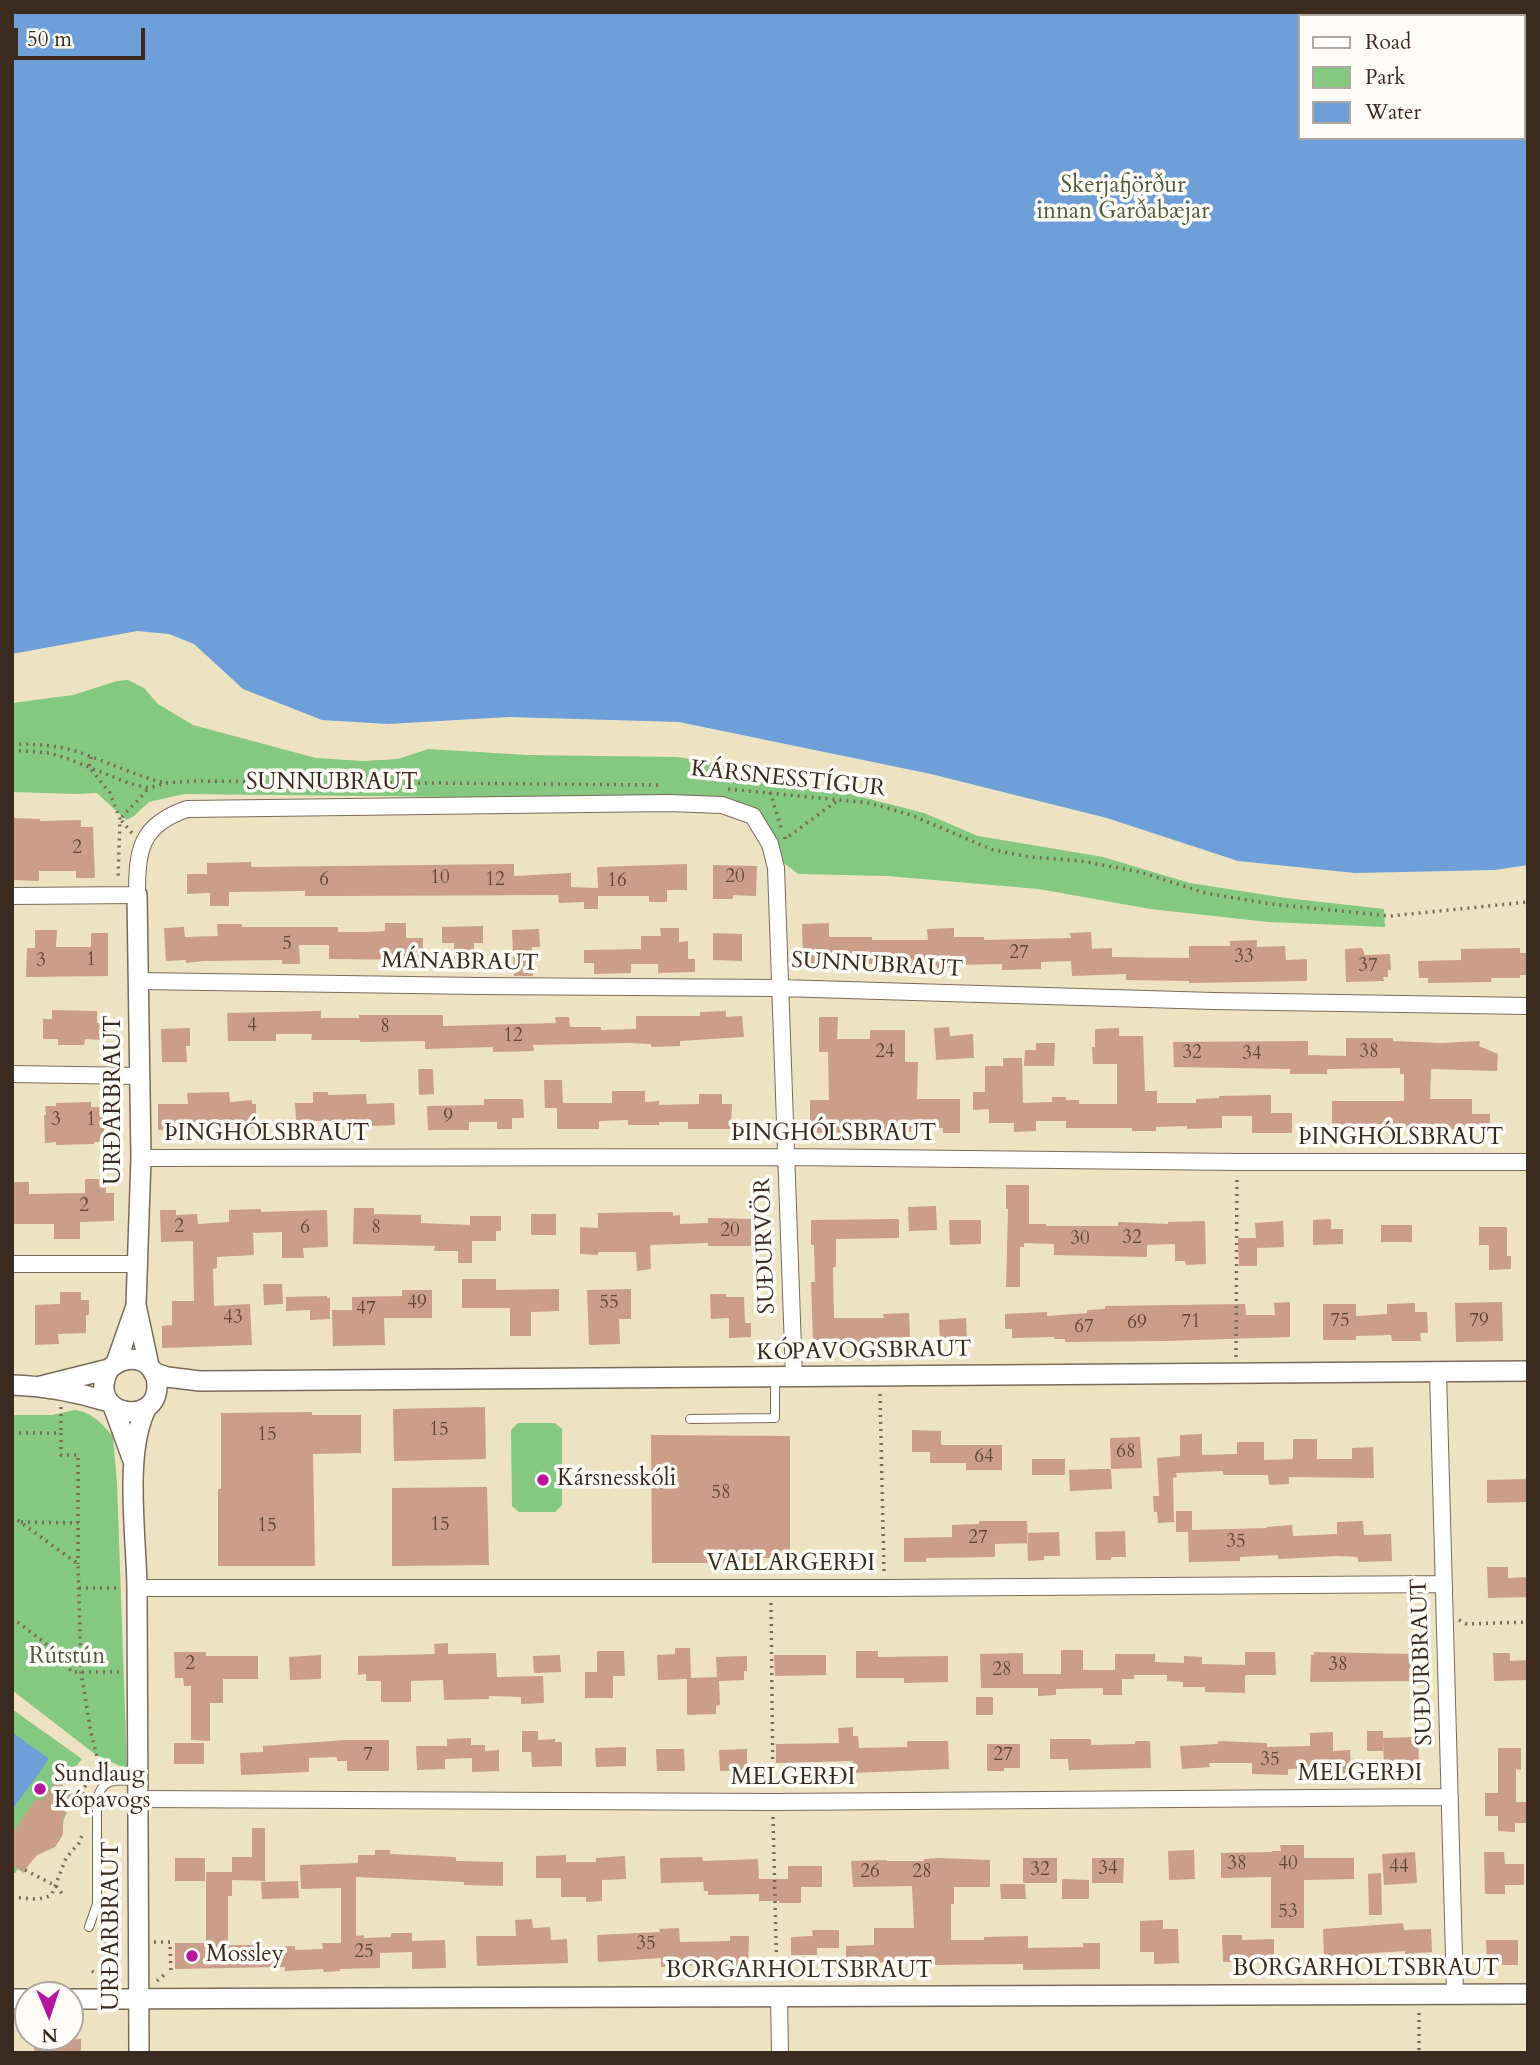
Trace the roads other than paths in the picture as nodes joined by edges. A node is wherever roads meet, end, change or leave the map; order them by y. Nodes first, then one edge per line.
1 (137, 895) junction
2 (12, 896) edge
3 (138, 981) junction
4 (780, 988) junction
5 (1528, 1006) edge
6 (12, 1074) edge
7 (140, 1076) junction
8 (786, 1157) junction
9 (141, 1158) junction
10 (1528, 1162) edge
11 (12, 1264) edge
12 (138, 1264) junction
13 (136, 1305) junction
14 (113, 1366) junction
15 (151, 1369) junction
16 (1528, 1371) edge
17 (1438, 1372) junction
18 (784, 1377) junction
19 (200, 1381) junction
20 (12, 1385) edge
21 (41, 1386) junction
22 (151, 1402) junction
23 (111, 1404) junction
24 (690, 1419) dead end
25 (133, 1462) junction
26 (1444, 1584) junction
27 (137, 1588) junction
28 (137, 1790) junction
29 (1450, 1797) junction
30 (89, 1927) dead end
31 (778, 1992) junction
32 (1455, 1993) junction
33 (1528, 1994) edge
34 (84, 1999) edge
35 (138, 1999) junction
36 (139, 2053) edge
37 (780, 2053) edge

1 - 2 street
1 - 3 street, URÐARBRAUT
1 - 4 street, SUNNUBRAUT
3 - 4 street, MÁNABRAUT
3 - 7 street, URÐARBRAUT
4 - 5 street, SUNNUBRAUT
4 - 8 street, SUÐURVÖR
6 - 7 street
7 - 9 street, URÐARBRAUT
8 - 9 street, ÞINGHÓLSBRAUT
8 - 10 street, ÞINGHÓLSBRAUT
8 - 18 street, SUÐURVÖR
9 - 12 street, URÐARBRAUT
11 - 12 street
12 - 13 street, URÐARBRAUT
13 - 14 street, URÐARBRAUT
13 - 15 street, URÐARBRAUT
14 - 15 street
14 - 21 street
14 - 23 street
15 - 19 street, KÓPAVOGSBRAUT
15 - 22 street
16 - 17 street, KÓPAVOGSBRAUT
17 - 18 street, KÓPAVOGSBRAUT
17 - 26 street, SUÐURBRAUT
18 - 19 street, KÓPAVOGSBRAUT
18 - 24 lane
19 - 22 street, KÓPAVOGSBRAUT
20 - 21 street
21 - 23 street
22 - 23 street
22 - 25 street, URÐARBRAUT
23 - 25 street, URÐARBRAUT
25 - 27 street, URÐARBRAUT
26 - 27 street, VALLARGERÐI
26 - 29 street, SUÐURBRAUT
27 - 28 street, URÐARBRAUT
28 - 29 street, MELGERÐI
28 - 30 lane
28 - 35 street, URÐARBRAUT
29 - 32 street, SUÐURBRAUT
31 - 32 street, BORGARHOLTSBRAUT
31 - 35 street, BORGARHOLTSBRAUT
31 - 37 street
32 - 33 street, BORGARHOLTSBRAUT
34 - 35 street, BORGARHOLTSBRAUT
35 - 36 street, URÐARBRAUT

